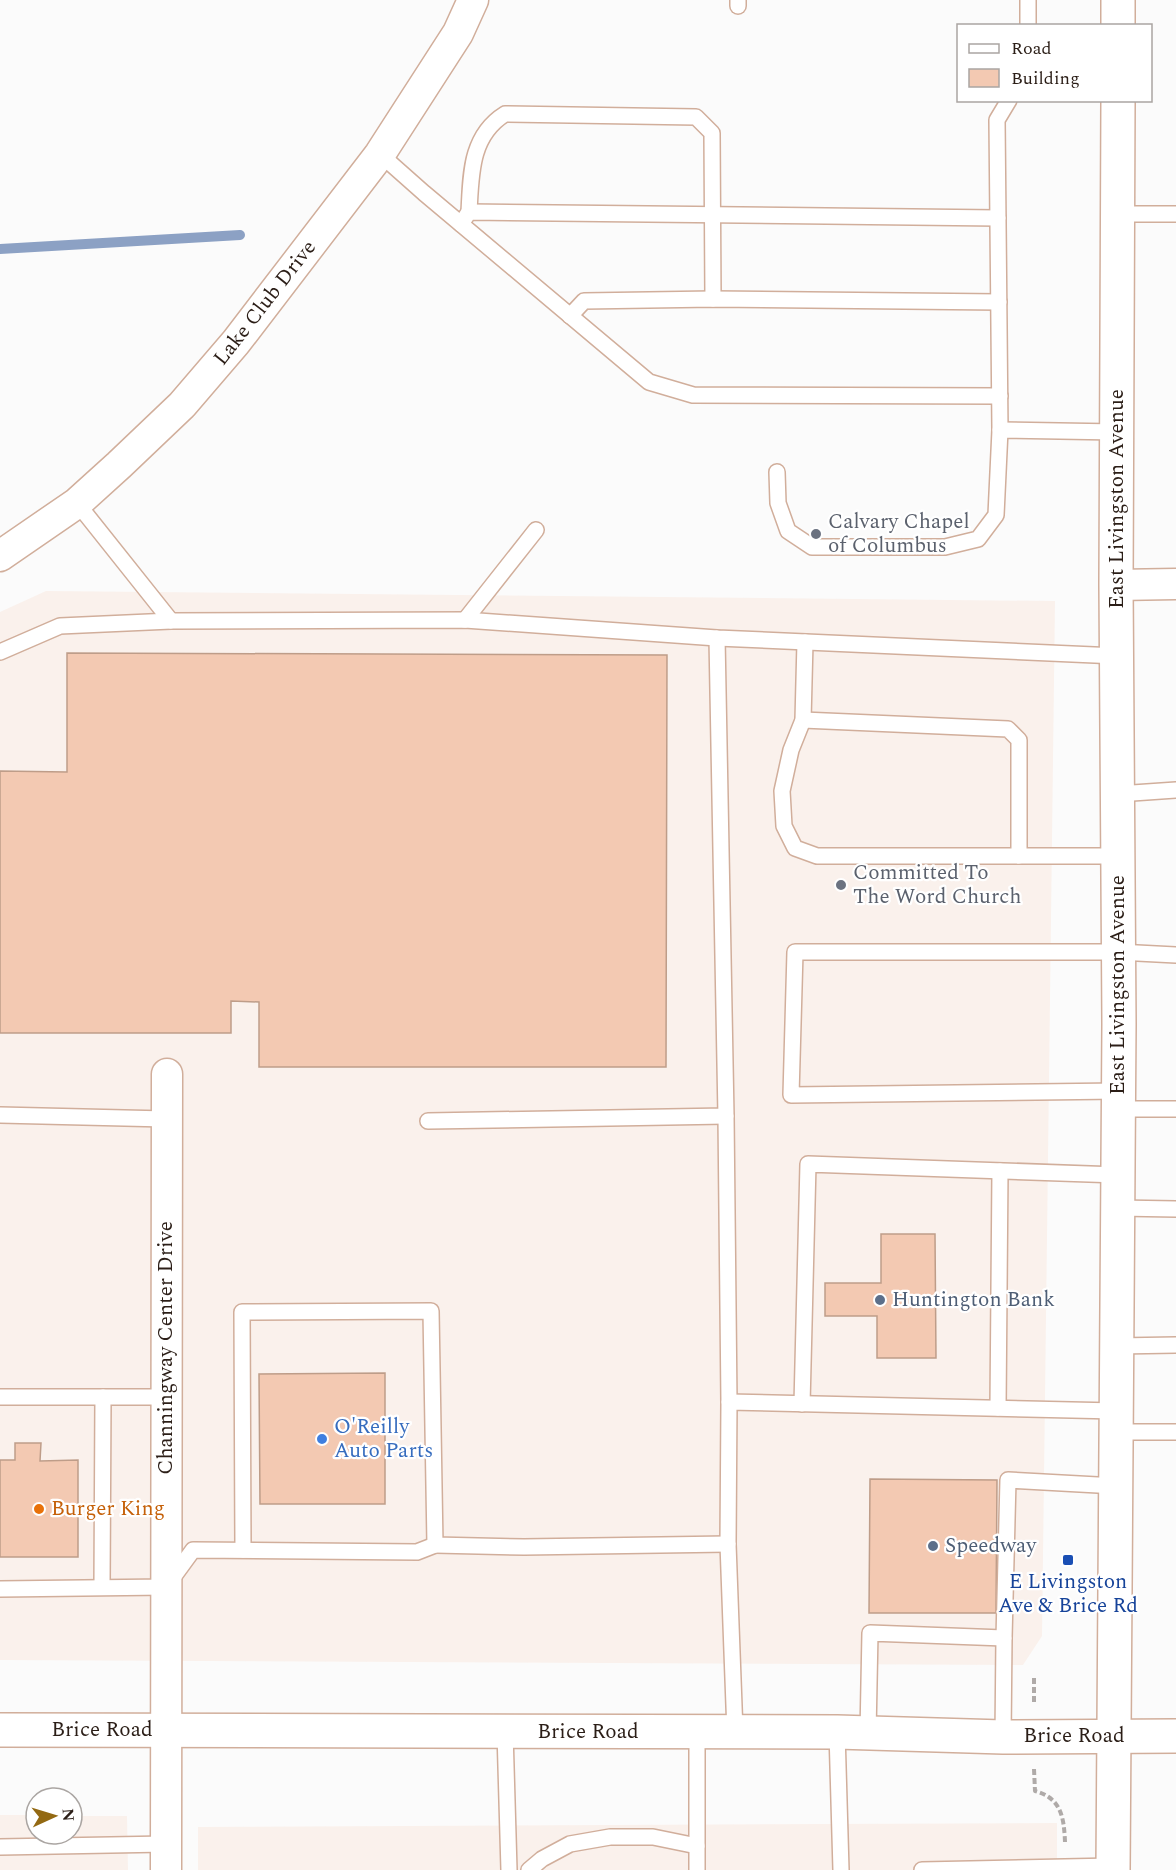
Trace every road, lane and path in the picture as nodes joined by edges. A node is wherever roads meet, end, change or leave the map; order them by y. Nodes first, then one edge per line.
1 (473, 0) edge
2 (1028, 0) edge
3 (1118, 0) edge
4 (1028, 24) edge
5 (1118, 24) edge
6 (1009, 102) edge
7 (1118, 102) edge
8 (380, 154) junction
9 (1118, 214) junction
10 (1176, 214) edge
11 (713, 215) junction
12 (465, 218) junction
13 (998, 218) junction
14 (713, 299) junction
15 (999, 302) junction
16 (570, 316) junction
17 (1000, 396) junction
18 (1000, 430) junction
19 (1117, 432) junction
20 (777, 472) dead end
21 (76, 503) junction
22 (536, 530) dead end
23 (0, 556) edge
24 (1176, 584) edge
25 (1116, 585) junction
26 (465, 620) junction
27 (171, 621) junction
28 (717, 638) junction
29 (805, 642) junction
30 (0, 652) edge
31 (1117, 656) junction
32 (803, 720) junction
33 (1176, 790) edge
34 (1118, 794) junction
35 (1019, 856) junction
36 (1118, 856) junction
37 (1118, 952) junction
38 (1176, 955) edge
39 (166, 1074) dead end
40 (1118, 1100) junction
41 (1176, 1109) edge
42 (0, 1115) edge
43 (726, 1116) junction
44 (166, 1119) junction
45 (428, 1121) dead end
46 (1000, 1171) junction
47 (1118, 1175) junction
48 (1118, 1208) junction
49 (1176, 1209) edge
50 (1176, 1345) edge
51 (1117, 1346) junction
52 (0, 1397) edge
53 (103, 1397) junction
54 (166, 1397) junction
55 (729, 1402) junction
56 (802, 1404) junction
57 (998, 1408) junction
58 (1116, 1421) junction
59 (1176, 1432) edge
60 (1116, 1486) junction
61 (729, 1544) junction
62 (435, 1545) junction
63 (243, 1551) junction
64 (102, 1587) junction
65 (166, 1587) junction
66 (0, 1589) edge
67 (1004, 1638) junction
68 (1034, 1678) dead end
69 (0, 1730) edge
70 (167, 1731) junction
71 (505, 1732) junction
72 (697, 1733) junction
73 (735, 1733) junction
74 (853, 1733) junction
75 (1115, 1736) junction
76 (1176, 1736) edge
77 (1019, 1737) junction
78 (697, 1846) junction
79 (0, 1847) edge
80 (166, 1857) edge
81 (1067, 1867) junction
82 (1113, 1868) edge
83 (1017, 1869) edge
84 (509, 1870) edge
85 (529, 1870) edge
86 (697, 1870) edge
87 (841, 1870) edge
88 (922, 1870) edge
89 (959, 1870) edge

1 - 8 street, Lake Club Drive
2 - 4 lane
3 - 5 main road
6 - 13 lane
7 - 9 main road, East Livingston Avenue
8 - 12 lane
8 - 21 street, Lake Club Drive
9 - 10 lane
9 - 19 main road, East Livingston Avenue
11 - 12 lane
11 - 12 lane
11 - 13 lane
11 - 14 lane
12 - 16 lane
13 - 15 lane
14 - 15 lane
14 - 16 lane
15 - 17 lane
16 - 17 lane
17 - 18 lane
18 - 19 lane
18 - 20 lane
19 - 25 main road, East Livingston Avenue
21 - 23 street, Lake Club Drive
21 - 27 lane
22 - 26 lane
24 - 25 street
25 - 31 main road, East Livingston Avenue
26 - 27 lane
26 - 28 lane
27 - 30 lane
28 - 29 lane
28 - 43 lane
29 - 31 lane
29 - 32 lane
31 - 34 main road, East Livingston Avenue
32 - 35 lane
32 - 35 lane
33 - 34 lane
34 - 36 main road, East Livingston Avenue
35 - 36 lane
36 - 37 main road, East Livingston Avenue
37 - 38 lane
37 - 40 main road, East Livingston Avenue
37 - 40 lane
39 - 44 street, Channingway Center Drive
40 - 41 lane
40 - 47 main road, East Livingston Avenue
42 - 44 lane
43 - 45 lane
43 - 55 lane
44 - 54 street, Channingway Center Drive
46 - 47 lane
46 - 56 lane
46 - 57 lane
47 - 48 main road, East Livingston Avenue
48 - 49 lane
48 - 51 main road, East Livingston Avenue
50 - 51 lane
51 - 58 main road, East Livingston Avenue
52 - 53 lane
53 - 54 lane
53 - 64 lane
54 - 65 street, Channingway Center Drive
55 - 56 lane
55 - 61 lane
56 - 57 lane
57 - 58 lane
58 - 59 lane
58 - 60 main road, East Livingston Avenue
60 - 67 lane
60 - 75 main road, East Livingston Avenue
61 - 62 lane
61 - 73 lane
62 - 63 lane
62 - 63 lane
63 - 65 lane
64 - 65 lane
64 - 66 lane
65 - 70 street, Channingway Center Drive
67 - 74 lane
67 - 77 lane
68 - 77 path
69 - 70 main road, Brice Road
70 - 71 main road, Brice Road
70 - 80 street, Channingway Center Drive
71 - 72 main road, Brice Road
71 - 84 lane
72 - 73 main road, Brice Road
72 - 78 lane
73 - 74 main road, Brice Road
74 - 77 main road, Brice Road
74 - 87 lane
75 - 76 main road, Brice Road
75 - 77 main road, Brice Road
75 - 82 main road, East Livingston Avenue
77 - 81 path
78 - 85 lane
78 - 86 lane
79 - 80 lane
81 - 82 lane
81 - 83 lane
83 - 89 lane
88 - 89 lane

